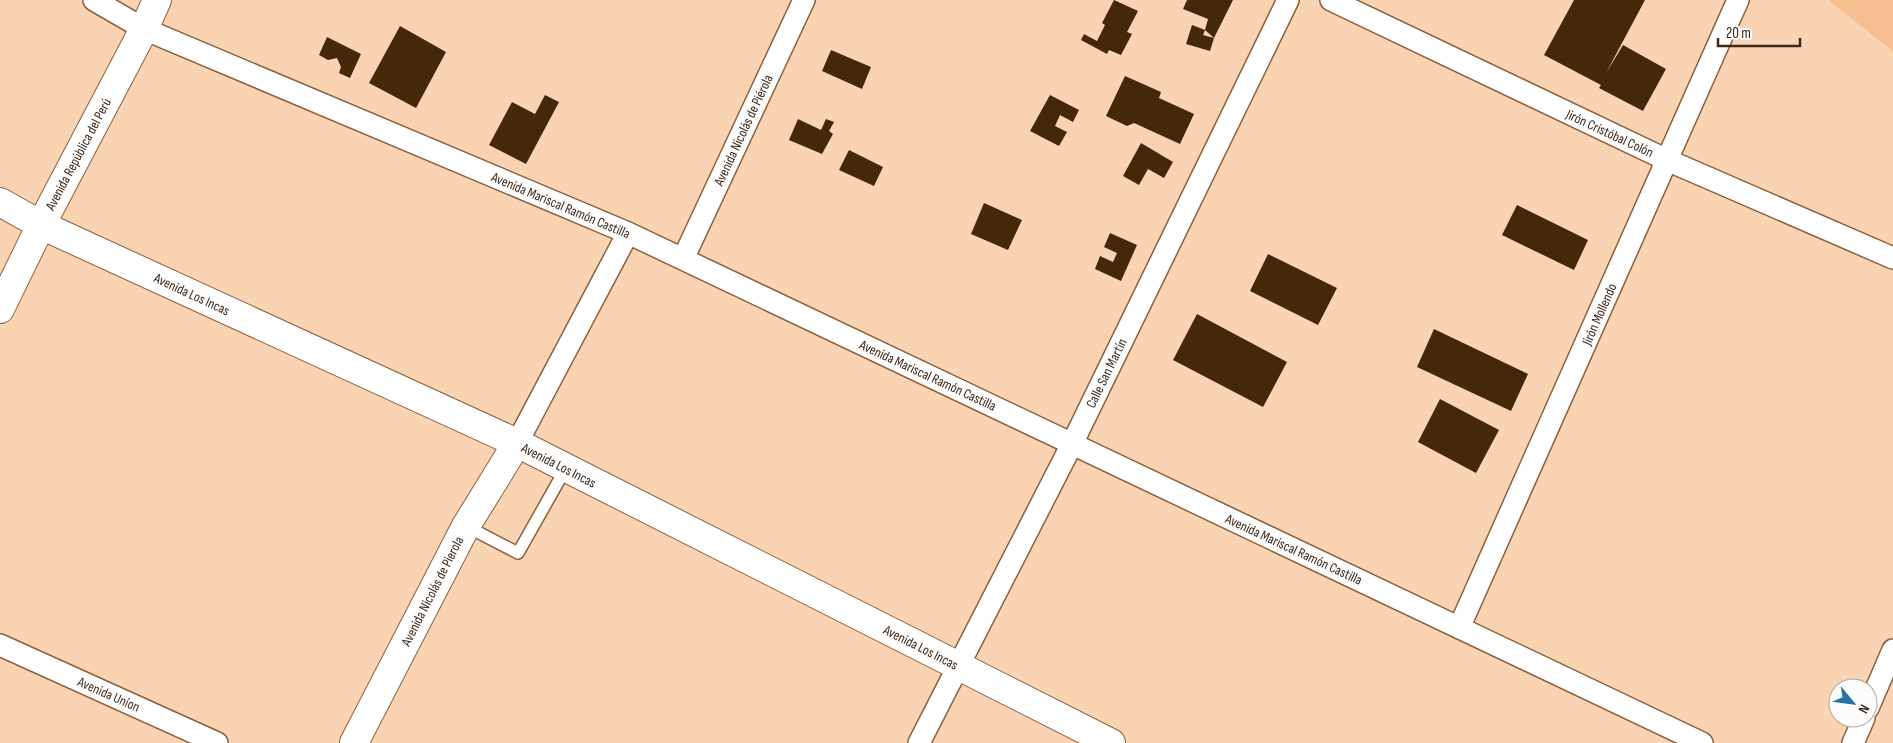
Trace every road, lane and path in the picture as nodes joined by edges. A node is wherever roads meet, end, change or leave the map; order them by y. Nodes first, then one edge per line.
1 (94, 0) edge
2 (157, 0) edge
3 (804, 0) edge
4 (1288, 0) edge
5 (1331, 0) edge
6 (1738, 0) edge
7 (144, 29) junction
8 (1667, 160) junction
9 (0, 202) edge
10 (40, 225) junction
11 (628, 233) junction
12 (1893, 258) edge
13 (683, 259) junction
14 (0, 309) edge
15 (517, 443) junction
16 (1072, 444) junction
17 (566, 468) junction
18 (466, 526) junction
19 (1459, 628) junction
20 (0, 645) edge
21 (1893, 650) edge
22 (959, 666) junction
23 (1878, 685) edge
24 (1860, 728) edge
25 (217, 743) edge
26 (354, 743) edge
27 (919, 743) edge
28 (1111, 743) edge
29 (1702, 743) edge
30 (1853, 743) edge

1 - 7 street, Avenida Mariscal Ramón Castilla
2 - 7 street, Avenida República del Perú
3 - 13 street, Avenida Nicolás de Piérola
4 - 16 street, Calle San Martín
5 - 8 street, Jirón Cristóbal Colón
6 - 8 street, Jirón Mollendo
7 - 10 street, Avenida República del Perú
7 - 11 street, Avenida Mariscal Ramón Castilla
8 - 12 street, Jirón Cristóbal Colón
8 - 19 street, Jirón Mollendo
9 - 10 street, Avenida Los Incas
10 - 14 street, Avenida República del Perú
10 - 15 street, Avenida Los Incas
11 - 13 street, Avenida Mariscal Ramón Castilla
11 - 15 street
13 - 16 street, Avenida Mariscal Ramón Castilla
15 - 17 street, Avenida Los Incas
15 - 18 street, Avenida Nicolás de Pierola
16 - 19 street, Avenida Mariscal Ramón Castilla
16 - 22 street, Calle San Martín
17 - 18 lane
17 - 22 street, Avenida Los Incas
18 - 26 street, Avenida Nicolás de Pierola
19 - 29 street, Avenida Mariscal Ramón Castilla
20 - 25 street, Avenida Uníon
21 - 23 street
22 - 27 street, Calle San Martín
22 - 28 street, Avenida Los Incas
24 - 30 street

